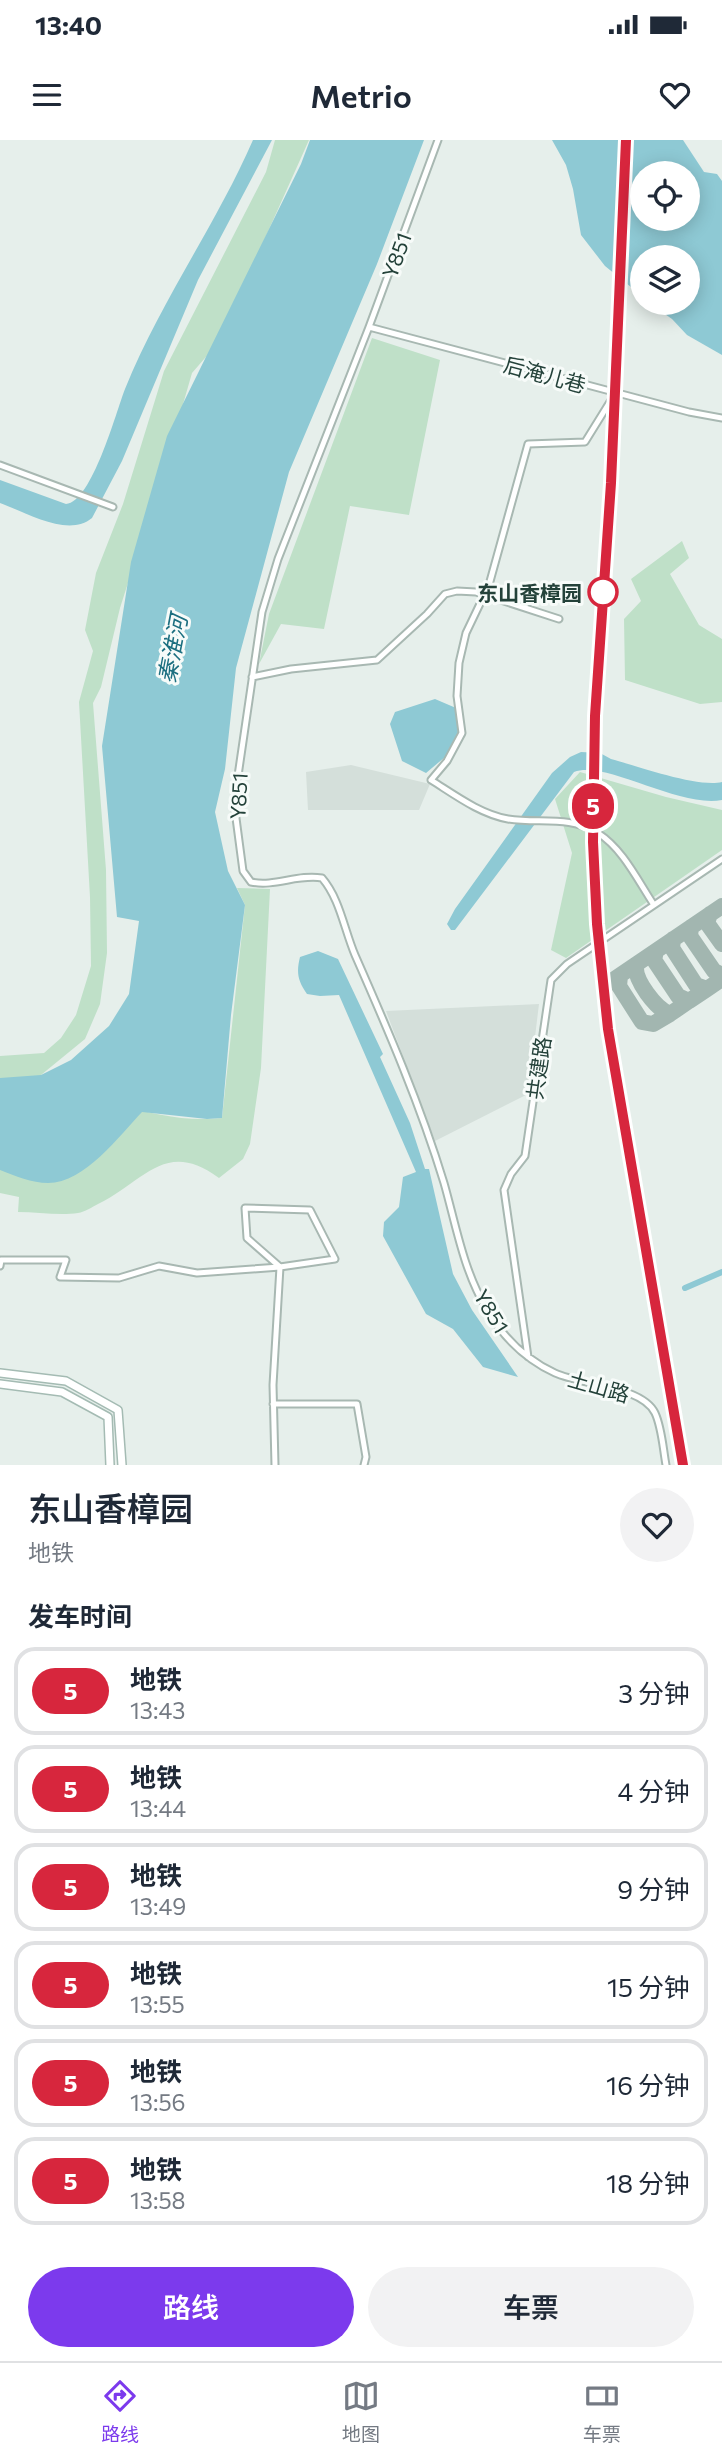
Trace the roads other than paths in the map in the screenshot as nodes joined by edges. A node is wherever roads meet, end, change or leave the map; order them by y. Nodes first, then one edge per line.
1 (438, 140) edge
2 (369, 327) junction
3 (616, 392) junction
4 (722, 418) edge
5 (0, 465) edge
6 (113, 507) dead end
7 (484, 595) junction
8 (559, 618) dead end
9 (252, 677) junction
10 (722, 859) edge
11 (654, 905) junction
12 (0, 1266) edge
13 (280, 1267) junction
14 (528, 1357) junction
15 (0, 1373) edge
16 (0, 1384) edge
17 (273, 1404) junction
18 (110, 1465) edge
19 (122, 1465) edge
20 (275, 1465) edge
21 (365, 1465) edge
22 (666, 1465) edge

1 - 2 street, Y851
2 - 3 street, 后淹儿巷
2 - 9 street, Y851
3 - 4 street, 后淹儿巷
3 - 7 street
5 - 6 street
7 - 8 street
7 - 9 street
7 - 11 street
9 - 14 street, Y851
10 - 11 street, 共建路
11 - 14 street, 共建路
12 - 13 street
13 - 13 street
13 - 17 street
14 - 22 street, 土山路
15 - 19 main road
16 - 18 main road
17 - 20 street
17 - 21 street

